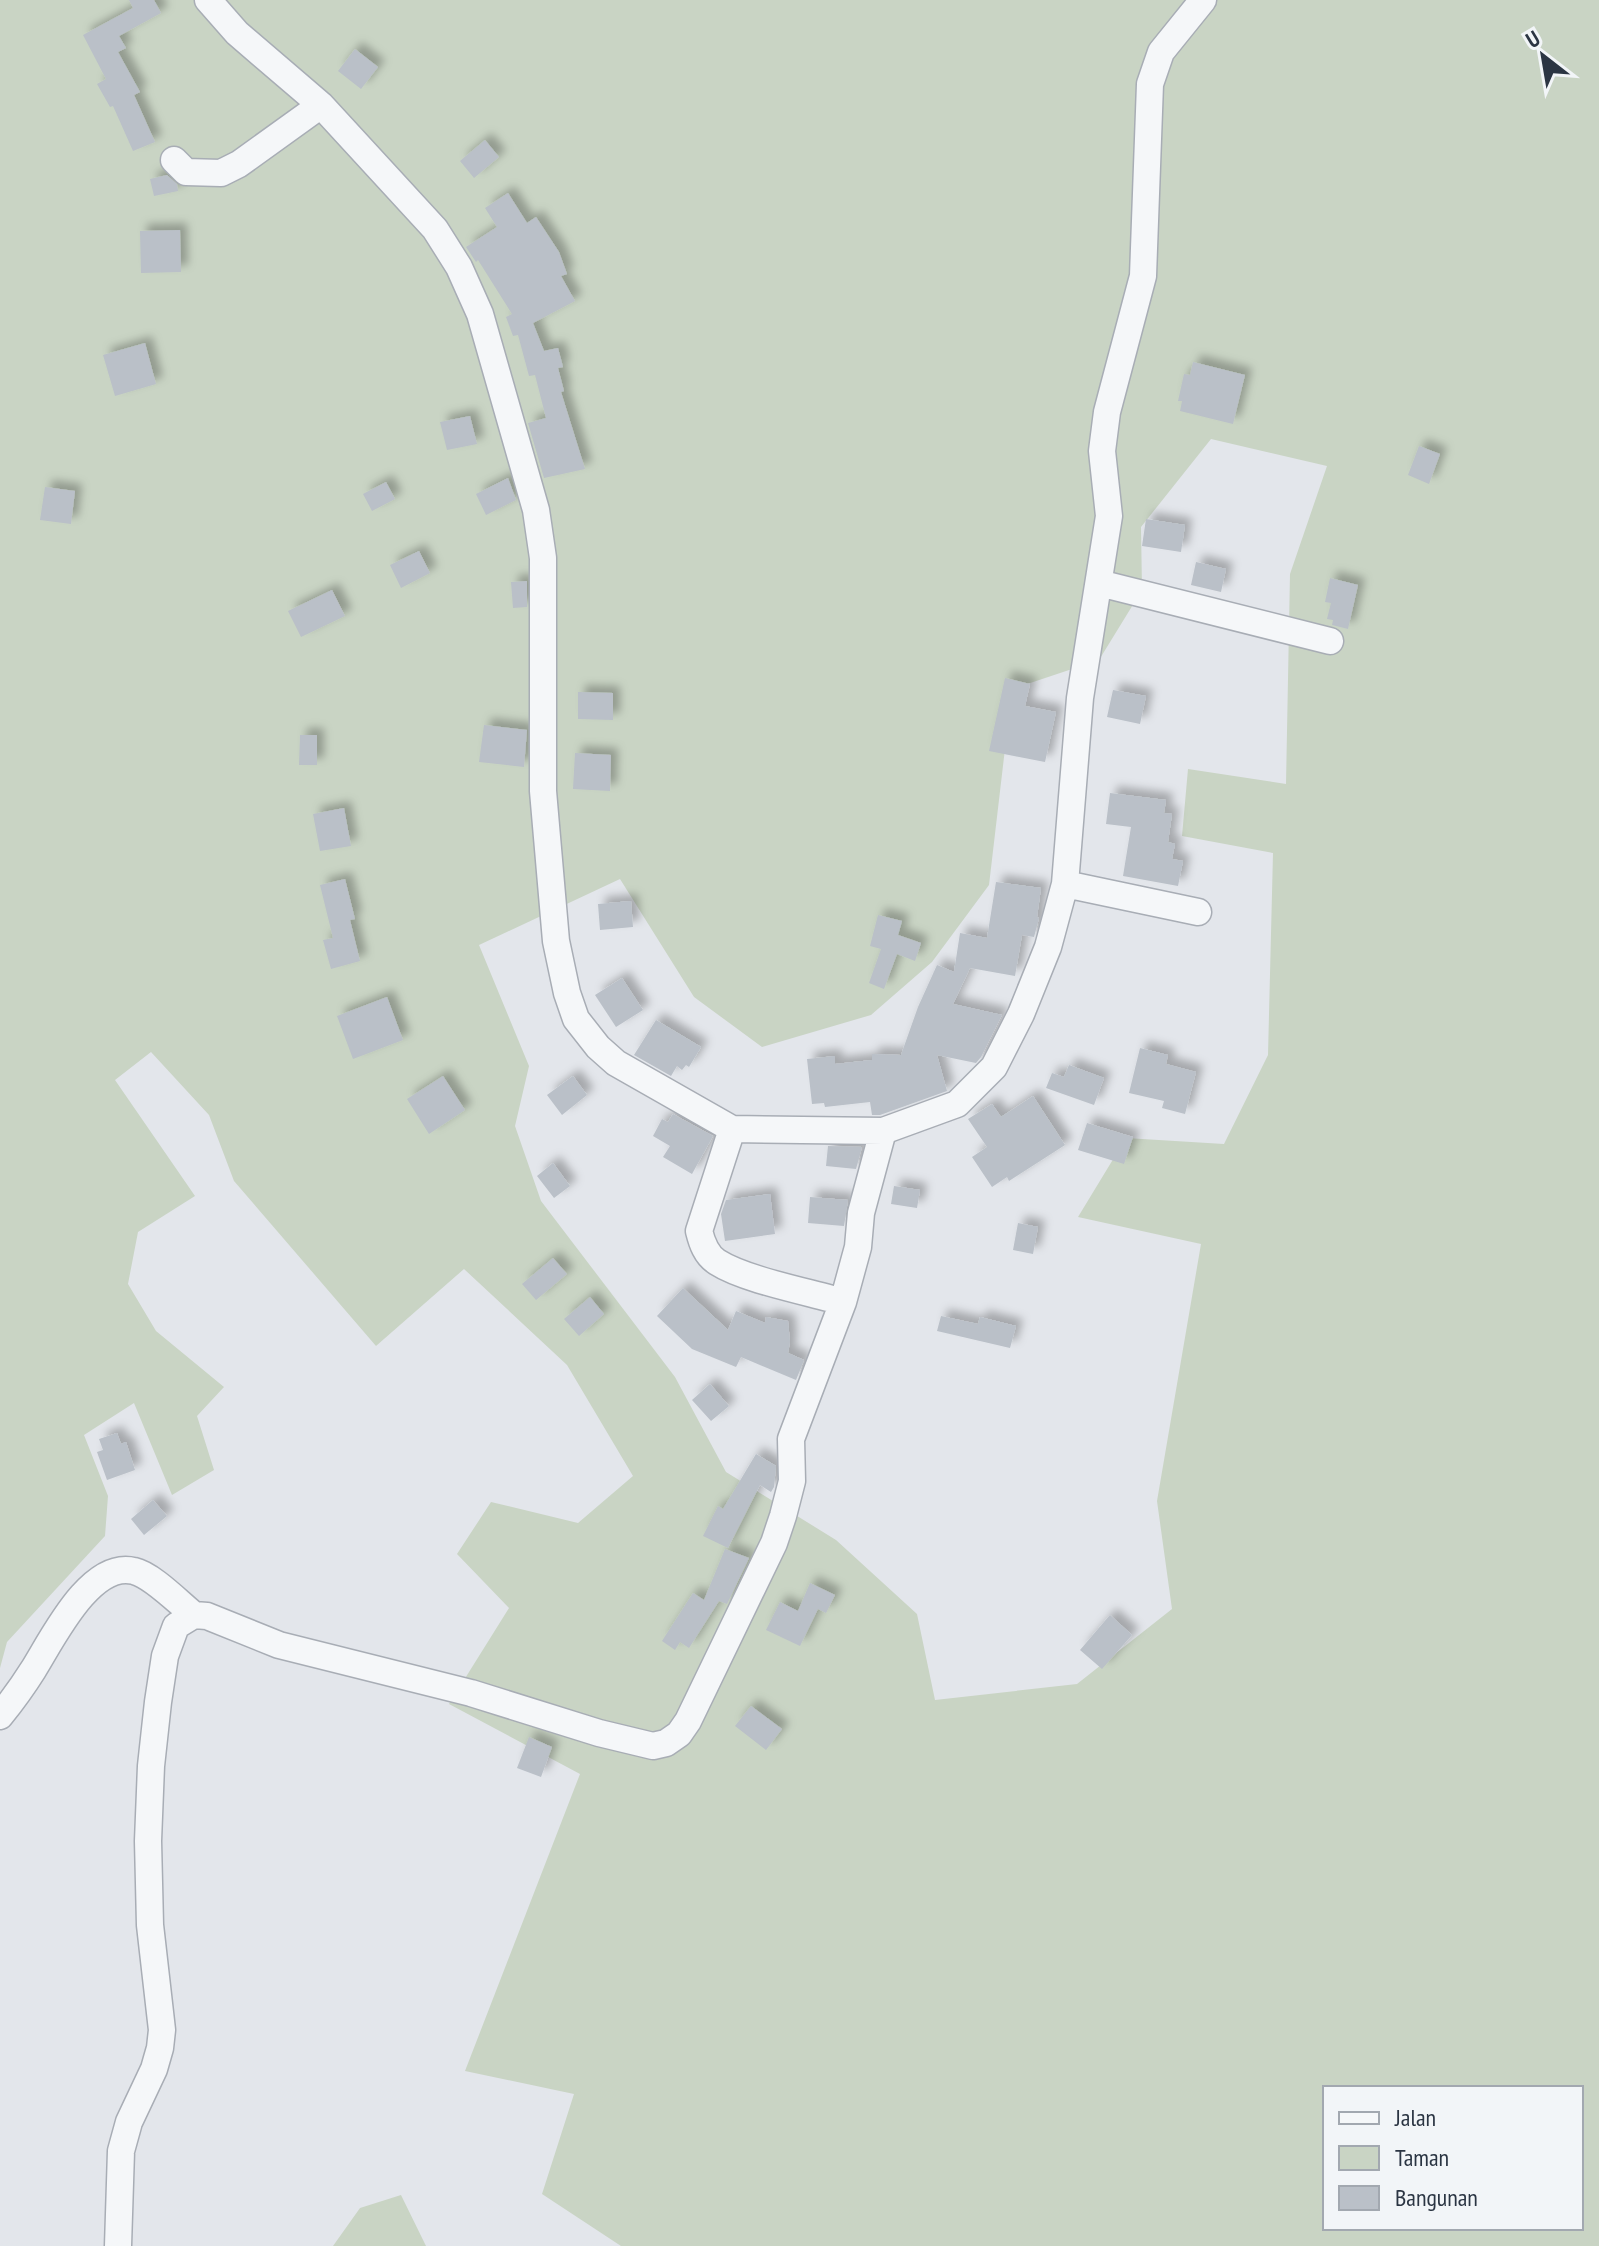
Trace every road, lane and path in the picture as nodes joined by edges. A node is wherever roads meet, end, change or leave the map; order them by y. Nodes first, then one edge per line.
1 (208, 0) edge
2 (1203, 0) edge
3 (321, 105) junction
4 (174, 160) dead end
5 (1099, 583) junction
6 (1330, 641) dead end
7 (1065, 884) junction
8 (1198, 912) dead end
9 (732, 1129) junction
10 (883, 1131) junction
11 (843, 1302) junction
12 (194, 1615) junction
13 (0, 1716) edge
14 (118, 2246) edge

1 - 3 street
2 - 5 street
3 - 4 street
3 - 9 street
5 - 6 street
5 - 7 street
7 - 8 street
7 - 10 street
9 - 10 street
9 - 11 street
10 - 11 street
11 - 12 street
12 - 13 street
12 - 14 street

